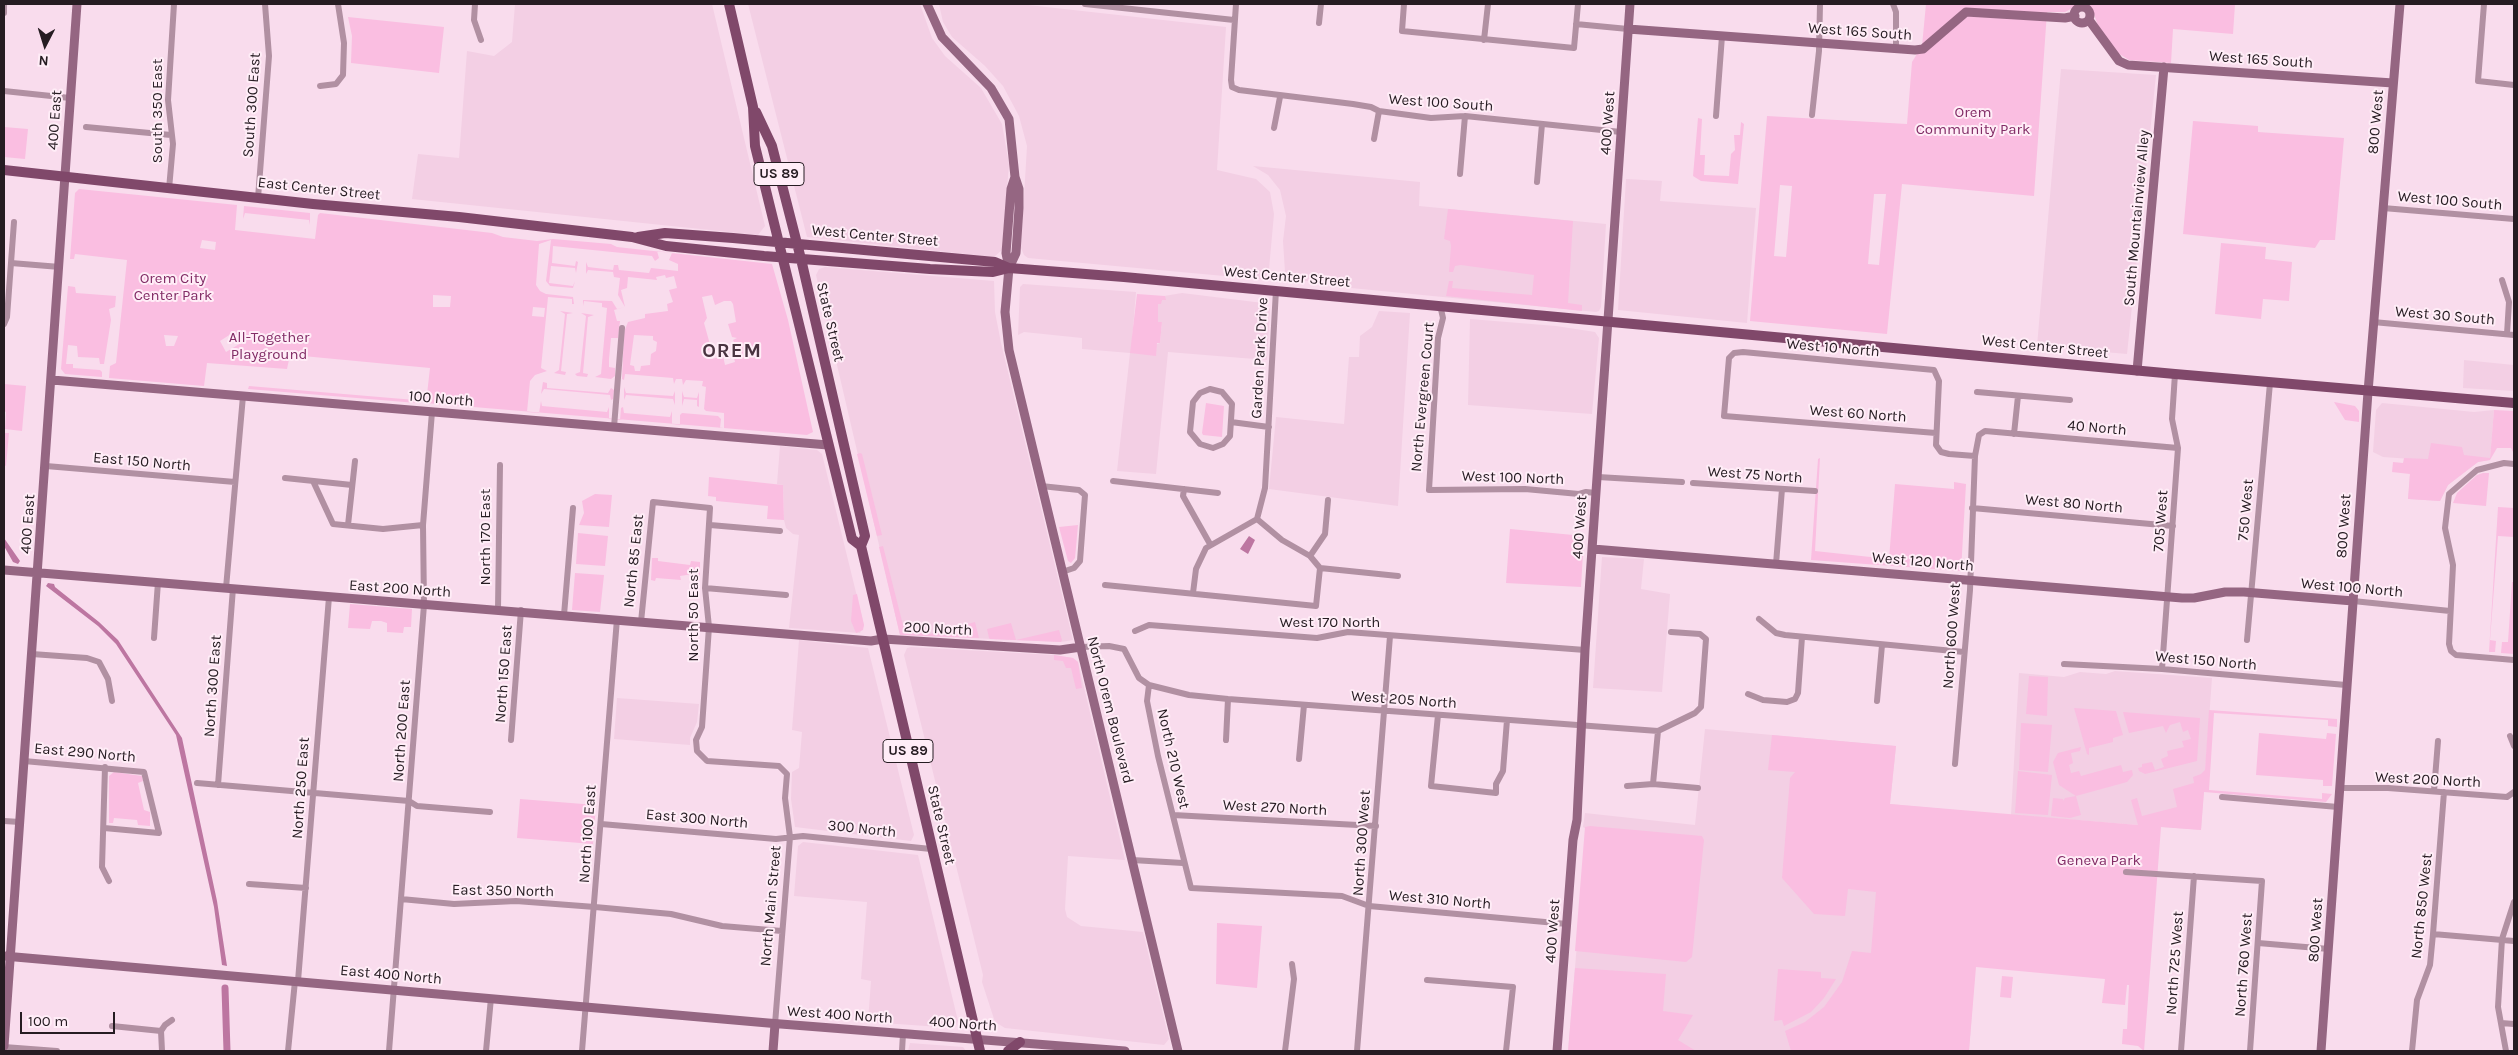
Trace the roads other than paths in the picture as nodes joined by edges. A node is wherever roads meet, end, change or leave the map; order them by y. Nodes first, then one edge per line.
1 (4, 4) edge
2 (77, 4) edge
3 (174, 4) edge
4 (265, 4) edge
5 (338, 4) edge
6 (475, 4) edge
7 (729, 4) edge
8 (927, 4) edge
9 (1085, 4) edge
10 (1236, 4) edge
11 (1321, 4) edge
12 (1404, 4) edge
13 (1488, 4) edge
14 (1578, 4) edge
15 (1630, 4) edge
16 (1820, 4) edge
17 (1893, 4) edge
18 (2400, 4) edge
19 (2484, 4) edge
20 (2085, 5) edge
21 (1158, 7) edge
22 (4, 13) edge
23 (2075, 16) junction
24 (1234, 20) junction
25 (2088, 20) junction
26 (1319, 23) dead end
27 (1576, 24) junction
28 (1628, 29) junction
29 (1722, 36) junction
30 (480, 40) dead end
31 (1484, 40) junction
32 (1817, 43) junction
33 (1896, 49) junction
34 (2164, 67) junction
35 (2393, 84) junction
36 (2514, 85) edge
37 (320, 86) dead end
38 (4, 91) edge
39 (1280, 96) junction
40 (70, 98) junction
41 (753, 106) junction
42 (1380, 111) junction
43 (1812, 115) dead end
44 (1465, 116) junction
45 (1716, 116) dead end
46 (1542, 124) junction
47 (86, 127) dead end
48 (1274, 128) dead end
49 (1621, 132) junction
50 (171, 135) junction
51 (1374, 138) dead end
52 (4, 170) edge
53 (1460, 174) dead end
54 (66, 177) junction
55 (1536, 182) dead end
56 (169, 189) junction
57 (258, 198) junction
58 (2383, 208) junction
59 (2514, 219) edge
60 (14, 222) dead end
61 (632, 237) junction
62 (778, 243) junction
63 (797, 245) junction
64 (782, 258) junction
65 (801, 259) junction
66 (11, 264) junction
67 (60, 267) junction
68 (1009, 268) junction
69 (2502, 280) dead end
70 (1276, 290) junction
71 (1440, 305) junction
72 (1608, 322) junction
73 (2373, 322) junction
74 (4, 324) edge
75 (622, 328) dead end
76 (2507, 334) junction
77 (2514, 335) edge
78 (2137, 371) junction
79 (2175, 374) junction
80 (52, 380) junction
81 (2270, 383) junction
82 (1977, 392) dead end
83 (2368, 392) junction
84 (243, 396) junction
85 (2018, 396) junction
86 (2070, 400) dead end
87 (2514, 403) edge
88 (432, 412) junction
89 (1724, 416) joint
90 (1231, 422) junction
91 (614, 427) junction
92 (1269, 427) junction
93 (1936, 433) junction
94 (2014, 434) junction
95 (828, 445) junction
96 (2178, 448) junction
97 (1975, 456) junction
98 (354, 461) dead end
99 (2514, 464) edge
100 (500, 465) dead end
101 (46, 466) junction
102 (849, 467) junction
103 (1598, 476) junction
104 (285, 478) dead end
105 (313, 481) junction
106 (1113, 481) dead end
107 (235, 482) junction
108 (1682, 482) dead end
109 (1693, 483) dead end
110 (352, 485) junction
111 (1041, 486) junction
112 (1184, 489) junction
113 (1782, 489) junction
114 (1428, 490) joint
115 (1814, 491) dead end
116 (1218, 493) dead end
117 (1596, 493) junction
118 (1328, 500) dead end
119 (653, 502) joint
120 (573, 508) dead end
121 (1972, 508) junction
122 (1257, 519) junction
123 (348, 525) junction
124 (423, 525) junction
125 (710, 525) junction
126 (2173, 526) junction
127 (780, 531) dead end
128 (1210, 544) junction
129 (860, 546) junction
130 (1593, 549) junction
131 (1310, 556) junction
132 (1776, 564) junction
133 (1320, 568) junction
134 (4, 570) edge
135 (38, 572) junction
136 (1062, 572) junction
137 (1398, 576) dead end
138 (1969, 580) junction
139 (158, 582) junction
140 (1105, 585) dead end
141 (229, 588) junction
142 (705, 588) junction
143 (1193, 593) junction
144 (2251, 593) junction
145 (786, 595) dead end
146 (2169, 596) junction
147 (329, 597) junction
148 (2353, 601) junction
149 (424, 605) junction
150 (498, 609) junction
151 (521, 610) junction
152 (2450, 611) junction
153 (564, 615) junction
154 (617, 619) junction
155 (1760, 619) dead end
156 (641, 622) junction
157 (709, 627) junction
158 (1135, 631) dead end
159 (1671, 632) dead end
160 (794, 634) joint
161 (1390, 636) junction
162 (1802, 637) junction
163 (154, 638) dead end
164 (883, 639) junction
165 (2248, 640) dead end
166 (1882, 645) junction
167 (1081, 647) junction
168 (1585, 650) junction
169 (1964, 652) junction
170 (32, 654) junction
171 (2514, 660) edge
172 (2064, 664) dead end
173 (2162, 669) junction
174 (1149, 685) junction
175 (2346, 685) junction
176 (1748, 694) dead end
177 (1228, 700) junction
178 (112, 701) dead end
179 (1877, 701) dead end
180 (1304, 705) junction
181 (1384, 711) junction
182 (1438, 714) junction
183 (1506, 720) junction
184 (1582, 725) junction
185 (1658, 731) junction
186 (2510, 736) dead end
187 (511, 740) dead end
188 (1226, 740) dead end
189 (2438, 741) dead end
190 (2514, 746) edge
191 (1299, 759) dead end
192 (24, 761) junction
193 (1955, 764) dead end
194 (779, 766) joint
195 (105, 767) junction
196 (197, 783) dead end
197 (1653, 784) junction
198 (218, 785) junction
199 (1627, 786) dead end
200 (1698, 788) dead end
201 (2339, 788) junction
202 (2434, 791) junction
203 (2444, 792) junction
204 (2514, 792) edge
205 (313, 794) junction
206 (2222, 798) dead end
207 (409, 801) junction
208 (2338, 807) junction
209 (490, 812) dead end
210 (1173, 815) junction
211 (4, 821) edge
212 (20, 822) junction
213 (602, 824) junction
214 (1376, 826) junction
215 (104, 828) junction
216 (790, 838) junction
217 (931, 849) junction
218 (1132, 860) junction
219 (1183, 863) junction
220 (2126, 872) dead end
221 (2194, 876) junction
222 (108, 881) dead end
223 (249, 884) dead end
224 (306, 888) junction
225 (1191, 888) joint
226 (401, 899) junction
227 (2514, 902) edge
228 (1369, 906) junction
229 (595, 907) junction
230 (1568, 924) junction
231 (782, 931) junction
232 (2434, 934) junction
233 (2502, 939) junction
234 (2514, 940) edge
235 (2258, 943) junction
236 (2328, 949) junction
237 (7, 956) edge
238 (1292, 964) dead end
239 (1427, 980) dead end
240 (296, 981) junction
241 (394, 990) junction
242 (491, 998) junction
243 (586, 1007) junction
244 (172, 1020) dead end
245 (2501, 1023) junction
246 (775, 1024) junction
247 (2514, 1024) edge
248 (112, 1026) dead end
249 (161, 1031) junction
250 (903, 1034) junction
251 (977, 1039) junction
252 (1020, 1042) junction
253 (4, 1047) edge
254 (57, 1051) edge
255 (162, 1051) edge
256 (288, 1051) edge
257 (389, 1051) edge
258 (486, 1051) edge
259 (582, 1051) edge
260 (773, 1051) edge
261 (902, 1051) edge
262 (980, 1051) edge
263 (1008, 1051) edge
264 (1125, 1051) edge
265 (1178, 1051) edge
266 (1285, 1051) edge
267 (1357, 1051) edge
268 (1506, 1051) edge
269 (1557, 1051) edge
270 (2181, 1051) edge
271 (2250, 1051) edge
272 (2321, 1051) edge
273 (2412, 1051) edge
274 (2506, 1051) edge

1 - 22 street
2 - 40 street, 400 East
3 - 50 street, South 350 East
4 - 57 street, South 300 East
5 - 37 street
6 - 30 street
7 - 41 main road, State Street / US 89
8 - 68 street, North Orem Boulevard
9 - 21 street
10 - 24 street
11 - 26 street
12 - 31 street
13 - 31 street
14 - 27 street
15 - 28 street, 400 West
16 - 32 street
17 - 33 street
18 - 35 street, 800 West
19 - 36 street
20 - 23 street, West 165 South
20 - 25 street, West 165 South
21 - 24 street
23 - 25 street, West 165 South
23 - 33 street, West 165 South
24 - 39 street, West 100 South
25 - 34 street, West 165 South
27 - 28 street
27 - 31 street
28 - 29 street, West 165 South
28 - 49 street, 400 West
29 - 32 street, West 165 South
29 - 45 street
32 - 33 street, West 165 South
32 - 43 street
34 - 35 street, West 165 South
34 - 78 street, South Mountainview Alley
35 - 58 street, 800 West
38 - 40 street
39 - 42 street, West 100 South
39 - 48 street
40 - 54 street, 400 East
41 - 62 main road, State Street / US 89
41 - 63 main road, State Street / US 89
42 - 44 street, West 100 South
42 - 51 street
44 - 46 street, West 100 South
44 - 53 street
46 - 49 street, West 100 South
46 - 55 street
47 - 50 street
49 - 72 street, 400 West
50 - 56 street, South 350 East
52 - 54 main road, East Center Street
54 - 56 main road, East Center Street
54 - 67 street, 400 East
56 - 57 main road, East Center Street
57 - 61 main road, East Center Street
58 - 59 street, West 100 South
58 - 73 street, 800 West
60 - 66 street
61 - 62 main road, East Center Street
61 - 64 main road, East Center Street
62 - 63 main road, West Center Street
62 - 64 main road, State Street / US 89
63 - 65 main road, State Street / US 89
63 - 68 main road, West Center Street
64 - 65 main road, West Center Street
64 - 95 main road, State Street / US 89
65 - 68 main road, West Center Street
65 - 102 main road, State Street / US 89
66 - 67 street
66 - 74 street
67 - 80 street, 400 East
68 - 70 main road, West Center Street
68 - 111 street, North Orem Boulevard
69 - 76 street
70 - 71 main road, West Center Street
70 - 92 street, Garden Park Drive
71 - 72 main road, West Center Street
71 - 114 street, North Evergreen Court
72 - 78 main road, West Center Street
72 - 103 street, 400 West
73 - 76 street, West 30 South
73 - 83 street, 800 West
75 - 91 street
76 - 77 street, West 30 South
78 - 79 main road, West Center Street
79 - 81 main road, West Center Street
79 - 96 street, 705 West
80 - 84 street, 100 North
80 - 101 street, 400 East
81 - 83 main road, West Center Street
81 - 144 street, 750 West
82 - 85 street
83 - 87 main road, West Center Street
83 - 148 street, 800 West
84 - 88 street, 100 North
84 - 107 street, North 300 East
85 - 86 street
85 - 94 street
88 - 91 street, 100 North
88 - 124 street, North 200 East
89 - 93 street, West 60 North
89 - 93 street, West 10 North
90 - 90 street, Garden Park Drive
90 - 92 street, Garden Park Drive
91 - 95 street, 100 North
92 - 122 street, Garden Park Drive
93 - 97 street
94 - 96 street, 40 North
94 - 97 street, North 600 West
95 - 102 main road
95 - 129 main road, State Street / US 89
96 - 126 street, 705 West
97 - 121 street, North 600 West
98 - 110 street
99 - 152 street
100 - 150 street, North 170 East
101 - 107 street, East 150 North
101 - 135 street, 400 East
102 - 129 main road, State Street
103 - 108 street
103 - 117 street, 400 West
104 - 105 street
105 - 110 street
105 - 123 street
106 - 112 street
107 - 141 street, North 300 East
109 - 113 street, West 75 North
110 - 123 street
111 - 136 street, North Orem Boulevard
111 - 136 street
112 - 116 street
112 - 128 street
113 - 115 street, West 75 North
113 - 132 street
114 - 117 street, West 100 North
117 - 130 street, 400 West
118 - 131 street
119 - 125 street, North 50 East
119 - 156 street, North 85 East
120 - 153 street
121 - 126 street, West 80 North
121 - 138 street, North 600 West
122 - 128 street
122 - 131 street
123 - 124 street
124 - 149 street, North 200 East
125 - 127 street
125 - 142 street, North 50 East
126 - 146 street, 705 West
128 - 143 street
129 - 164 main road, State Street / US 89
130 - 132 street, West 120 North
130 - 168 street, 400 West
131 - 133 street
132 - 138 street, West 120 North
133 - 137 street
133 - 143 street
134 - 135 street, East 200 North
135 - 139 street, East 200 North
135 - 170 street, 400 East
136 - 167 street, North Orem Boulevard
138 - 146 street, West 120 North
138 - 169 street, North 600 West
139 - 141 street, East 200 North
139 - 163 street
140 - 143 street
141 - 147 street, East 200 North
141 - 198 street, North 300 East
142 - 145 street
142 - 157 street, North 50 East
144 - 146 street, West 120 North
144 - 148 street, West 100 North
144 - 165 street, 750 West
146 - 173 street, 705 West
147 - 149 street, East 200 North
147 - 205 street, North 250 East
148 - 152 street, West 100 North
148 - 175 street, 800 West
149 - 150 street, East 200 North
149 - 207 street, North 200 East
150 - 151 street, East 200 North
151 - 153 street, East 200 North
151 - 187 street, North 150 East
152 - 171 street
153 - 154 street, East 200 North
154 - 156 street, East 200 North
154 - 213 street, North 100 East
155 - 162 street
156 - 157 street, East 200 North
157 - 160 street, East 200 North
157 - 194 street, North 50 East
158 - 161 street, West 170 North
159 - 185 street
160 - 164 street, 200 North
161 - 168 street, West 170 North
161 - 181 street, North 300 West
162 - 166 street
162 - 176 street
164 - 167 street, 200 North
164 - 217 main road, State Street / US 89
166 - 169 street
166 - 179 street
167 - 174 street
167 - 218 street, North Orem Boulevard
168 - 184 street, 400 West
169 - 193 street, North 600 West
170 - 178 street
170 - 192 street, 400 East
172 - 173 street, West 150 North
173 - 175 street, West 150 North
174 - 177 street, West 205 North
174 - 210 street, North 210 West
175 - 201 street, 800 West
177 - 180 street, West 205 North
177 - 188 street
180 - 181 street, West 205 North
180 - 191 street
181 - 182 street, West 205 North
181 - 214 street, North 300 West
182 - 183 street, West 205 North
182 - 183 street
183 - 184 street, West 205 North
184 - 185 street, West 205 North
184 - 230 street, 400 West
185 - 197 street
186 - 190 street
189 - 202 street
192 - 195 street, East 290 North
192 - 212 street, 400 East
194 - 216 street, North Main Street
195 - 215 street
195 - 215 street, East 290 North
196 - 198 street
197 - 199 street
197 - 200 street
198 - 205 street
201 - 202 street, West 200 North
201 - 208 street, 800 West
202 - 203 street, West 200 North
203 - 204 street, West 200 North
203 - 232 street, North 850 West
205 - 207 street
205 - 224 street, North 250 East
206 - 208 street
207 - 209 street
207 - 226 street, North 200 East
208 - 236 street, 800 West
210 - 214 street, West 270 North
210 - 219 street, North 210 West
211 - 212 street
212 - 237 street, 400 East
213 - 216 street, East 300 North
213 - 229 street, North 100 East
214 - 228 street, North 300 West
215 - 222 street
216 - 217 street, 300 North
216 - 231 street, North Main Street
217 - 251 main road, State Street / US 89
218 - 219 street
218 - 265 street, North Orem Boulevard
219 - 225 street, North 210 West
220 - 221 street
221 - 235 street, North 760 West
221 - 270 street, North 725 West
223 - 224 street
224 - 240 street, North 250 East
225 - 228 street, West 310 North
226 - 229 street, East 350 North
226 - 241 street, North 200 East
227 - 233 street
228 - 230 street, West 310 North
228 - 267 street, North 300 West
229 - 231 street, East 350 North
229 - 243 street, North 100 East
230 - 269 street, 400 West
231 - 246 street, North Main Street
232 - 233 street
232 - 273 street, North 850 West
233 - 234 street
233 - 245 street
235 - 236 street
235 - 271 street, North 760 West
236 - 272 street, 800 West
237 - 240 street, East 400 North
237 - 253 street, 400 East
238 - 266 street
239 - 268 street
240 - 241 street, East 400 North
240 - 256 street, North 250 East
241 - 242 street, East 400 North
241 - 257 street, North 200 East
242 - 243 street, East 400 North
242 - 258 street
243 - 246 street, East 400 North
243 - 259 street, North 100 East
244 - 249 street
245 - 247 street
245 - 274 street
246 - 250 street, West 400 North
246 - 260 street, North Main Street
248 - 249 street
249 - 255 street
250 - 251 street, 400 North
250 - 261 street
251 - 252 street, 400 North
251 - 262 main road, State Street / US 89
252 - 263 main road
252 - 264 street
253 - 254 street

